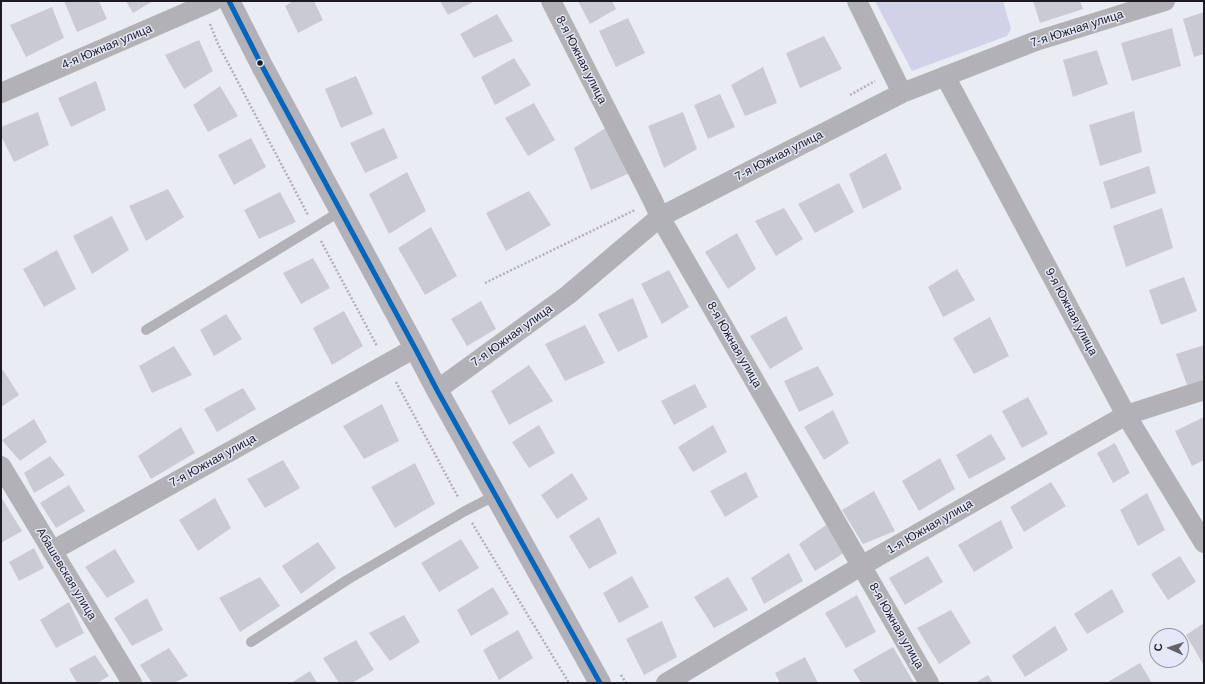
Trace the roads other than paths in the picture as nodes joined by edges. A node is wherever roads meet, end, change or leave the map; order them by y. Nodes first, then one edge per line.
1 (213, 1) edge
2 (229, 1) edge
3 (551, 1) edge
4 (856, 1) edge
5 (1165, 1) edge
6 (945, 76) junction
7 (1, 93) edge
8 (902, 93) junction
9 (341, 211) junction
10 (660, 217) junction
11 (146, 330) dead end
12 (415, 348) junction
13 (437, 390) junction
14 (1204, 390) edge
15 (1126, 415) junction
16 (1, 466) edge
17 (496, 495) junction
18 (1204, 543) edge
19 (52, 551) junction
20 (861, 566) junction
21 (251, 642) dead end
22 (132, 683) edge
23 (600, 683) edge
24 (666, 683) edge
25 (929, 683) edge

1 - 7 street, 4-я Южная улица
2 - 9 street
3 - 10 street, 8-я Южная улица
4 - 8 street
5 - 6 street, 7-я Южная улица
6 - 8 street, 7-я Южная улица
6 - 15 street, 9-я Южная улица
8 - 10 street, 7-я Южная улица
9 - 11 lane
9 - 12 street
10 - 13 street, 7-я Южная улица
10 - 20 street, 8-я Южная улица
12 - 13 street
12 - 19 street, 7-я Южная улица
13 - 17 street
14 - 15 street, 1-я Южная улица
15 - 18 street, 9-я Южная улица
15 - 20 street, 1-я Южная улица
16 - 19 street, Абашевская улица
17 - 21 lane
17 - 23 street
19 - 22 street, Абашевская улица
20 - 24 street, 1-я Южная улица
20 - 25 street, 8-я Южная улица

